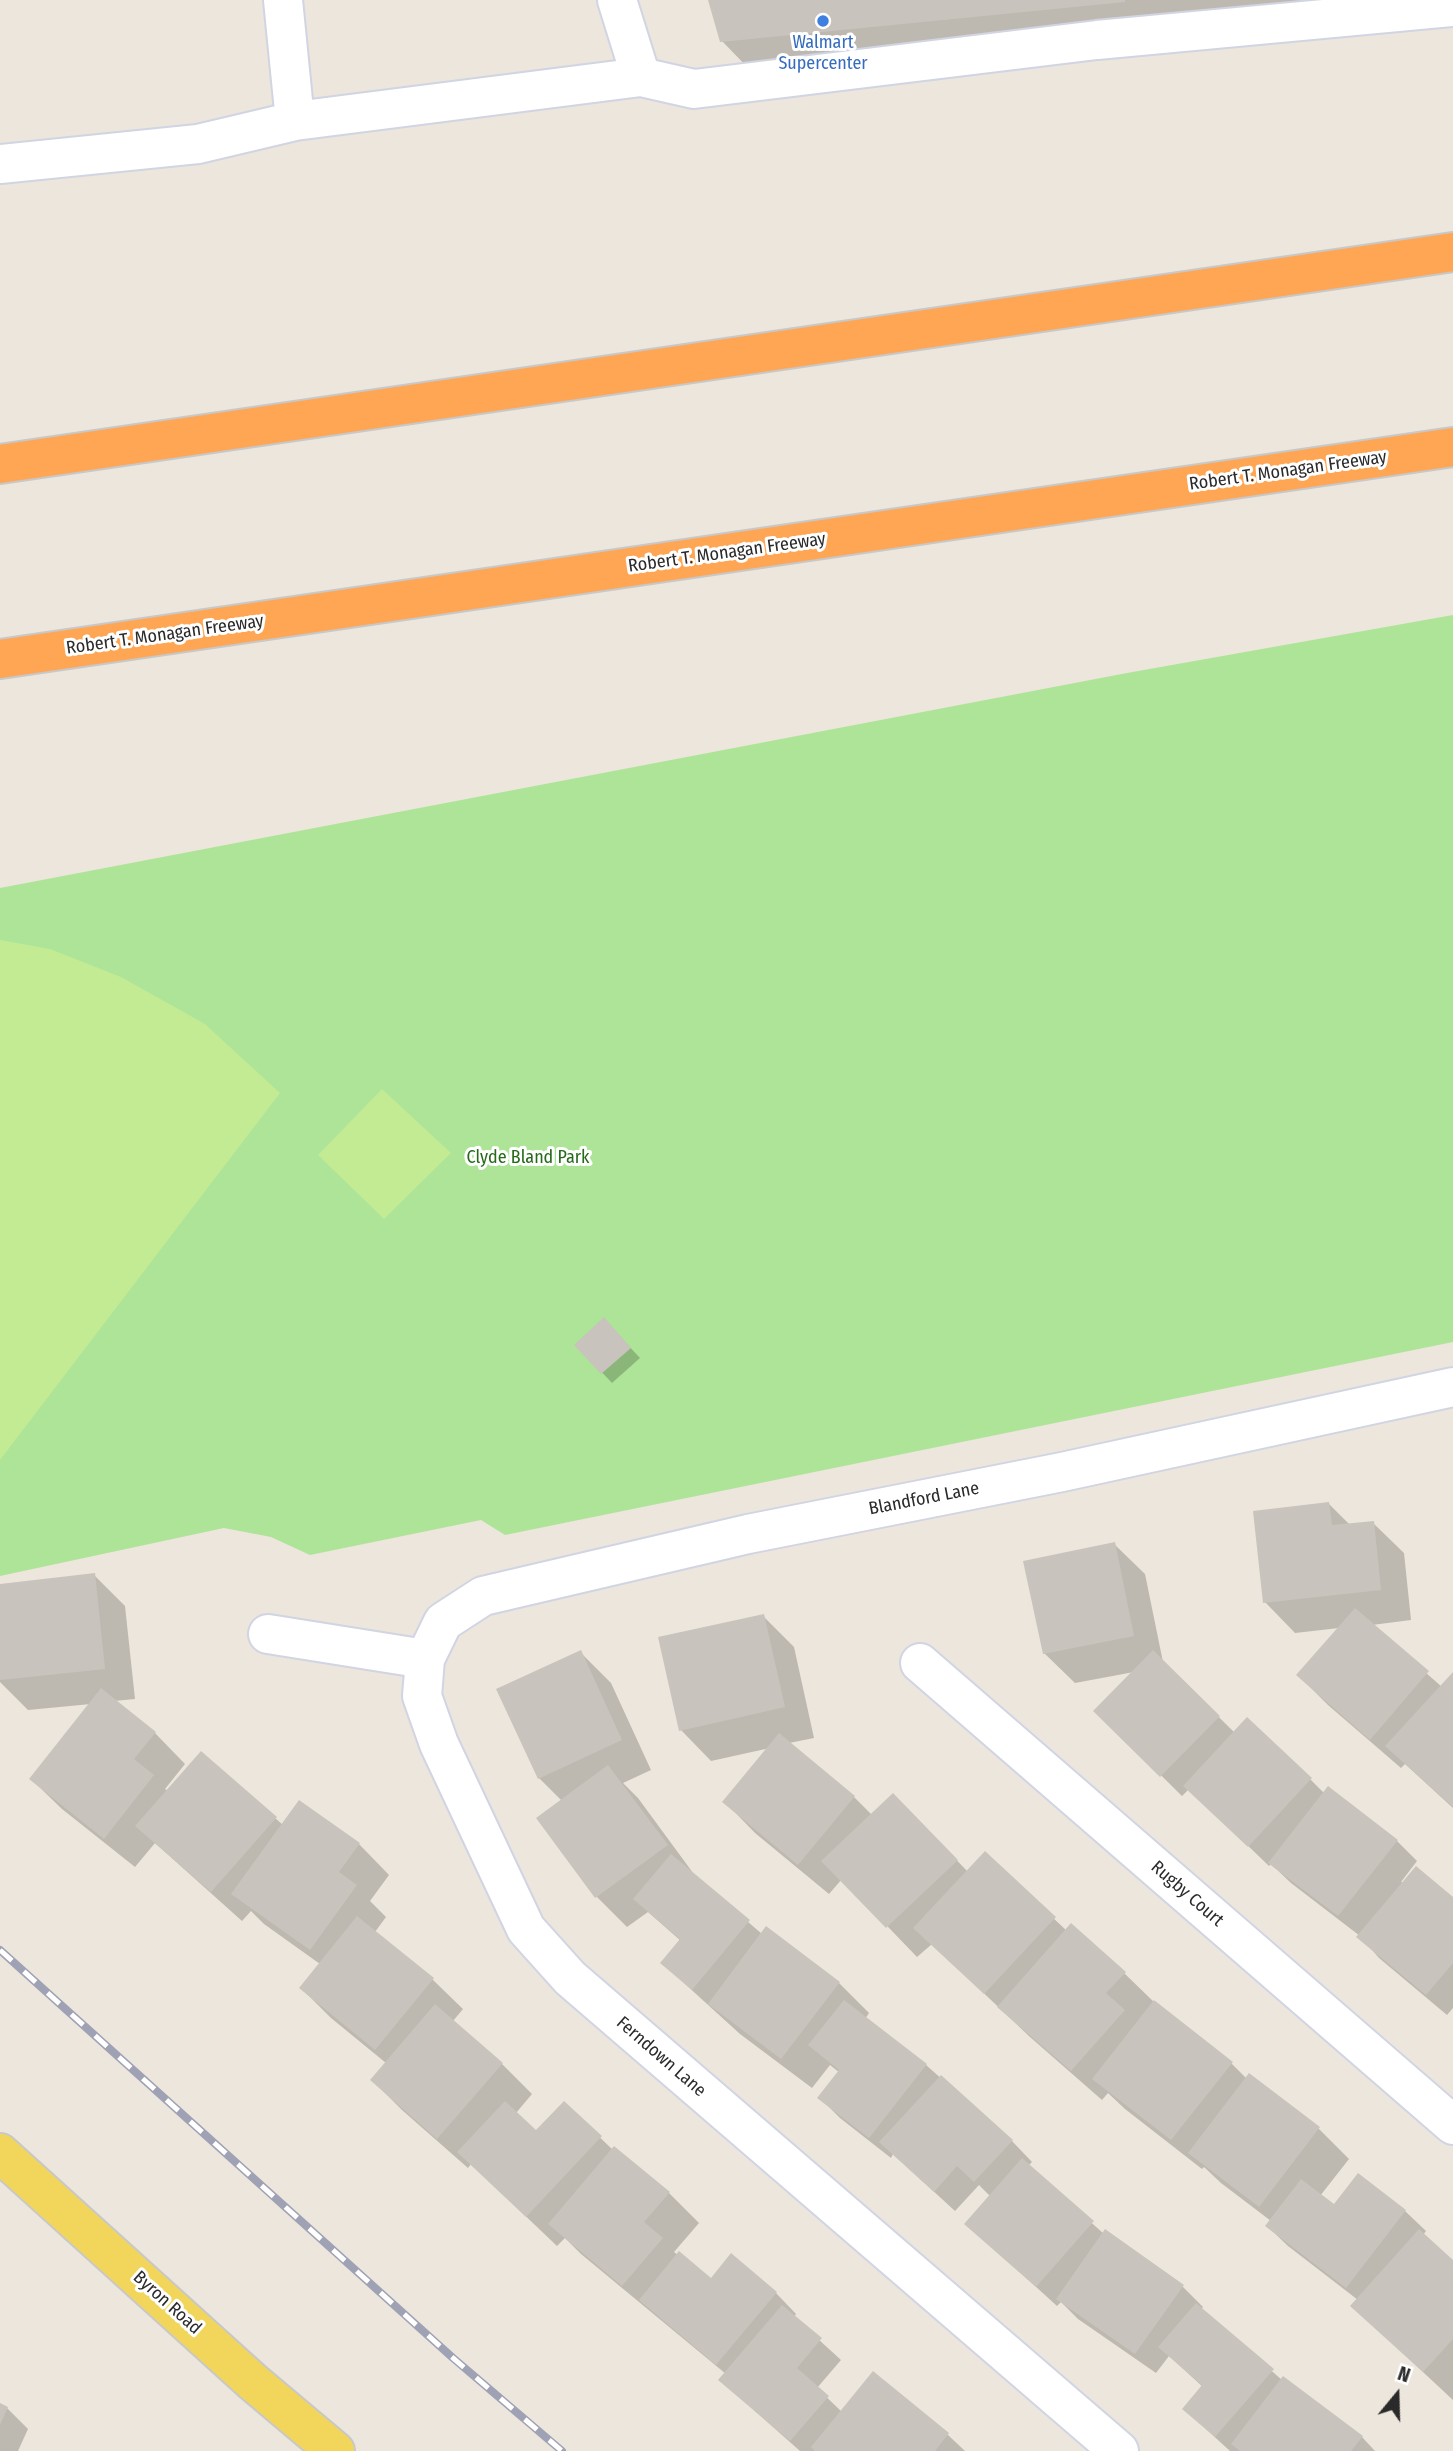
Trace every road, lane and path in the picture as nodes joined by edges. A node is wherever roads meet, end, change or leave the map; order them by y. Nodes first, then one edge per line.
1 (283, 0) edge
2 (617, 0) edge
3 (1453, 7) edge
4 (641, 77) junction
5 (295, 121) junction
6 (0, 164) edge
7 (1453, 252) edge
8 (1453, 447) edge
9 (0, 464) edge
10 (0, 659) edge
11 (1453, 1387) edge
12 (268, 1634) dead end
13 (425, 1659) junction
14 (920, 1663) dead end
15 (1453, 2125) edge
16 (0, 2153) edge
17 (335, 2451) edge
18 (1119, 2451) edge

1 - 5 street
2 - 4 street
3 - 4 street
4 - 5 street
5 - 6 street
7 - 9 highway
8 - 10 highway, Robert T. Monagan Freeway
11 - 13 street, Blandford Lane
12 - 13 street
13 - 18 street, Ferndown Lane
14 - 15 street, Rugby Court
16 - 17 main road, Byron Road

